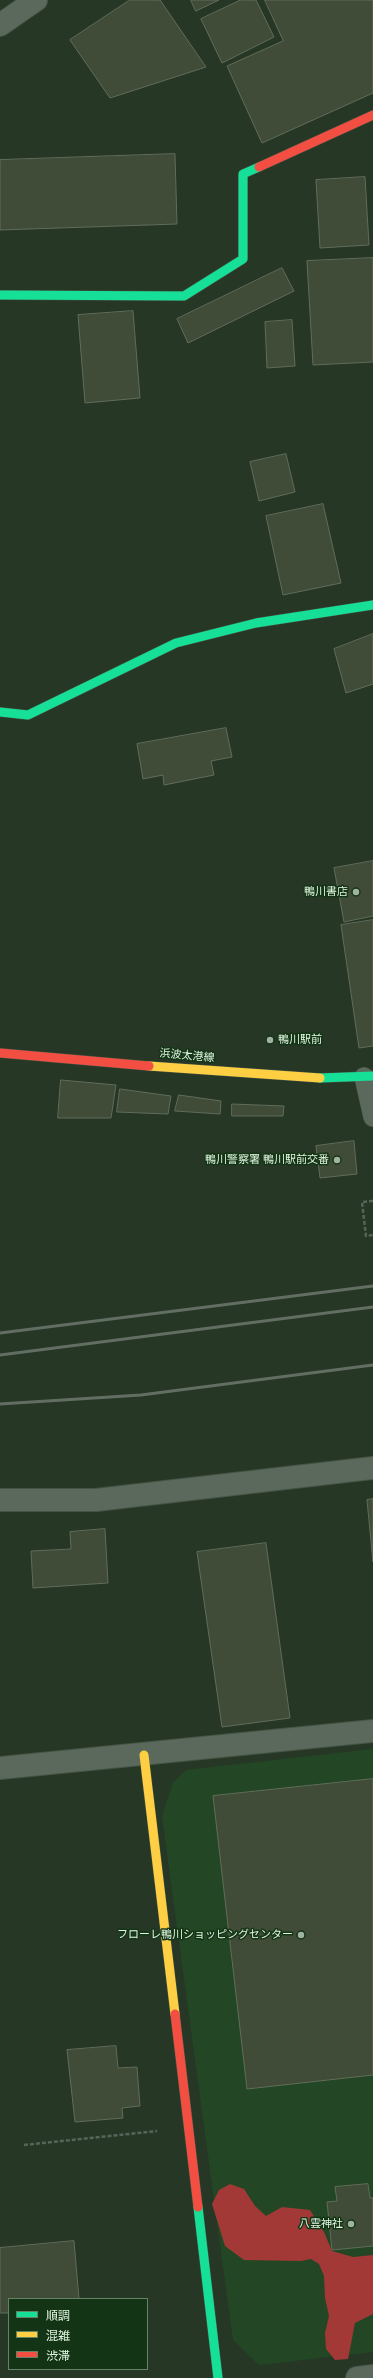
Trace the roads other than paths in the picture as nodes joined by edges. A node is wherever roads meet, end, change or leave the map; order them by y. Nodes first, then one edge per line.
1 (36, 0) edge
2 (0, 25) edge
3 (373, 115) edge
4 (0, 295) edge
5 (373, 605) edge
6 (0, 712) edge
7 (0, 1053) edge
8 (369, 1076) edge
9 (373, 1117) edge
10 (373, 1468) edge
11 (0, 1500) edge
12 (373, 1731) edge
13 (144, 1756) junction
14 (0, 1768) edge
15 (373, 2376) edge
16 (218, 2378) edge
17 (357, 2378) edge

1 - 2 street
3 - 4 street
5 - 6 street
7 - 8 street, 浜波太港線
8 - 9 lane
10 - 11 street
12 - 13 street
13 - 14 street
13 - 16 street
15 - 17 street

